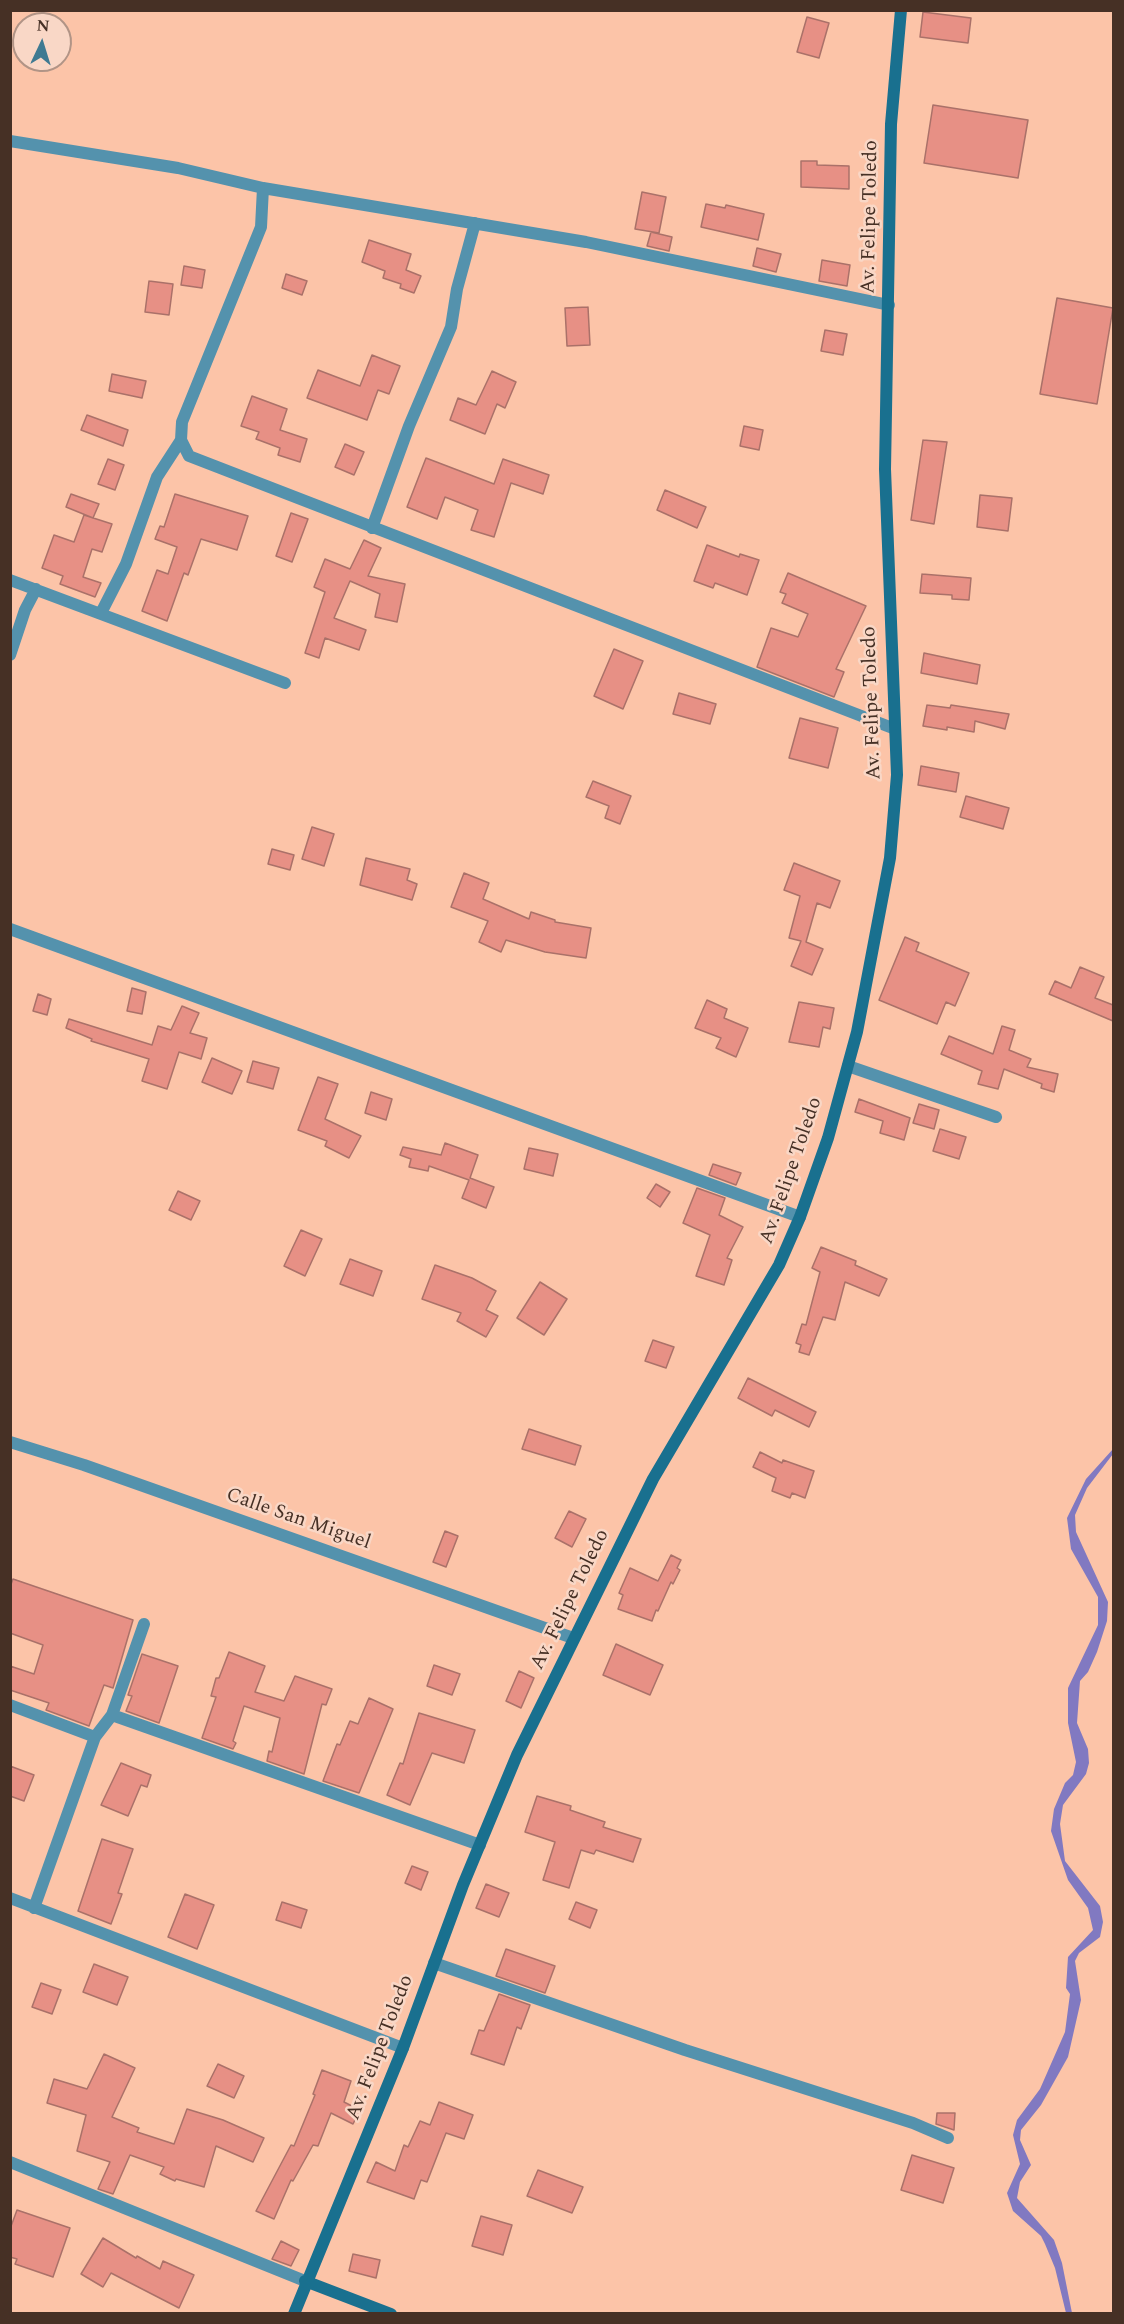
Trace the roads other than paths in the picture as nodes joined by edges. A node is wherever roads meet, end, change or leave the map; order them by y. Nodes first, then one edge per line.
1 (901, 10) edge
2 (10, 141) edge
3 (263, 188) junction
4 (475, 223) junction
5 (889, 306) junction
6 (181, 440) junction
7 (372, 528) junction
8 (10, 580) edge
9 (36, 589) junction
10 (100, 613) junction
11 (10, 655) edge
12 (285, 683) dead end
13 (895, 729) junction
14 (10, 929) edge
15 (848, 1066) junction
16 (996, 1117) dead end
17 (800, 1217) junction
18 (10, 1442) edge
19 (144, 1624) dead end
20 (573, 1638) junction
21 (10, 1705) edge
22 (112, 1715) junction
23 (95, 1737) junction
24 (480, 1845) junction
25 (10, 1898) edge
26 (34, 1908) junction
27 (435, 1963) junction
28 (403, 2048) junction
29 (948, 2138) dead end
30 (10, 2162) edge
31 (305, 2281) junction
32 (294, 2313) edge
33 (391, 2313) edge

1 - 5 main road, Av. Felipe Toledo
2 - 3 street
3 - 4 street
3 - 6 street
4 - 5 street
4 - 7 street
5 - 13 main road, Av. Felipe Toledo
6 - 7 street
6 - 10 street
7 - 13 street
8 - 9 street
9 - 10 street
9 - 11 street
10 - 12 street
13 - 15 main road, Av. Felipe Toledo
14 - 17 street
15 - 16 street
15 - 17 main road, Av. Felipe Toledo
17 - 20 main road, Av. Felipe Toledo
18 - 20 street, Calle San Miguel
19 - 22 street
20 - 24 main road, Av. Felipe Toledo
21 - 23 street
22 - 23 street
22 - 24 street
23 - 26 street
24 - 27 main road, Av. Felipe Toledo
25 - 26 street
26 - 28 street
27 - 28 main road, Av. Felipe Toledo
27 - 29 street
28 - 31 main road, Av. Felipe Toledo
30 - 31 street
31 - 32 main road, Av. Felipe Toledo
31 - 33 main road

